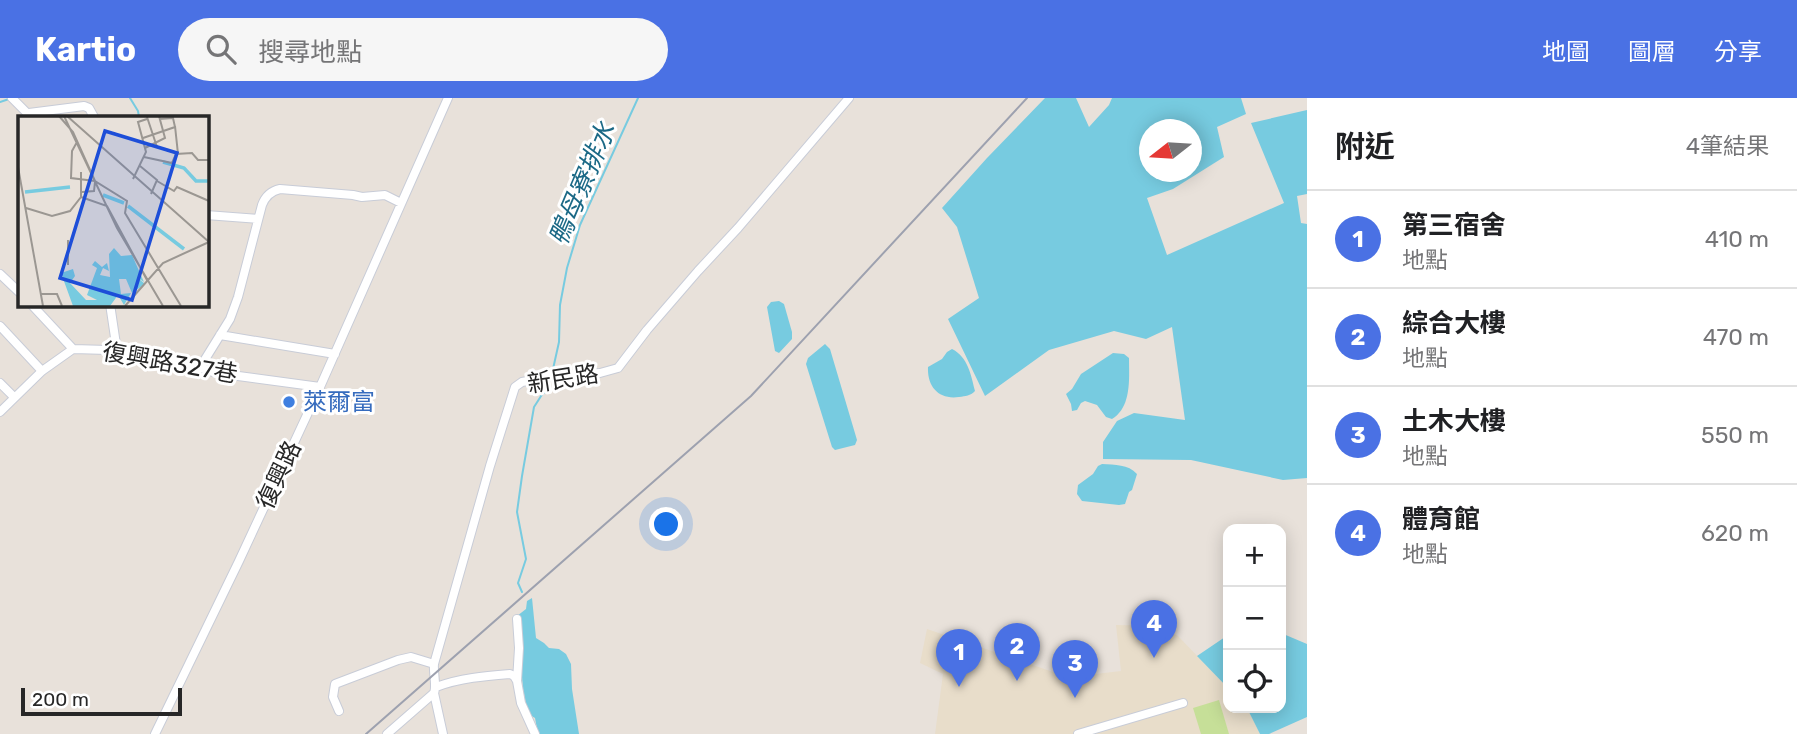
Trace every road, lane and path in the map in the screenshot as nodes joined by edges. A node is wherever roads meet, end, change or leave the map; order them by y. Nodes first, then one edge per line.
1 (448, 98) edge
2 (849, 98) edge
3 (13, 100) edge
4 (93, 116) edge
5 (401, 202) junction
6 (208, 215) edge
7 (258, 219) junction
8 (0, 274) edge
9 (18, 291) edge
10 (33, 306) edge
11 (110, 306) edge
12 (0, 326) edge
13 (220, 335) junction
14 (73, 349) junction
15 (117, 351) junction
16 (335, 354) junction
17 (199, 369) junction
18 (42, 371) junction
19 (0, 383) edge
20 (320, 387) junction
21 (14, 397) junction
22 (0, 412) edge
23 (517, 620) dead end
24 (434, 664) junction
25 (517, 681) junction
26 (435, 690) junction
27 (1183, 703) dead end
28 (339, 711) dead end
29 (155, 734) edge
30 (387, 734) edge
31 (443, 734) edge
32 (536, 734) edge
33 (1078, 734) edge

1 - 5 street, 復興路
2 - 24 street, 新民路
3 - 4 street
5 - 7 street
5 - 16 street, 復興路
6 - 7 street
7 - 13 street
8 - 9 street
10 - 14 street
11 - 15 street
12 - 18 street
13 - 16 street
13 - 17 street
14 - 15 street, 復興路327巷
14 - 18 street, 復興路327巷
15 - 17 street, 復興路327巷
16 - 20 street, 復興路
17 - 20 street, 復興路327巷
18 - 21 street, 復興路327巷
19 - 21 street
20 - 29 street, 復興路
21 - 22 street, 復興路327巷
23 - 25 street
24 - 26 street, 新民路
24 - 28 street
25 - 26 street
25 - 32 street
26 - 30 street
26 - 31 street, 新民路
27 - 33 street

